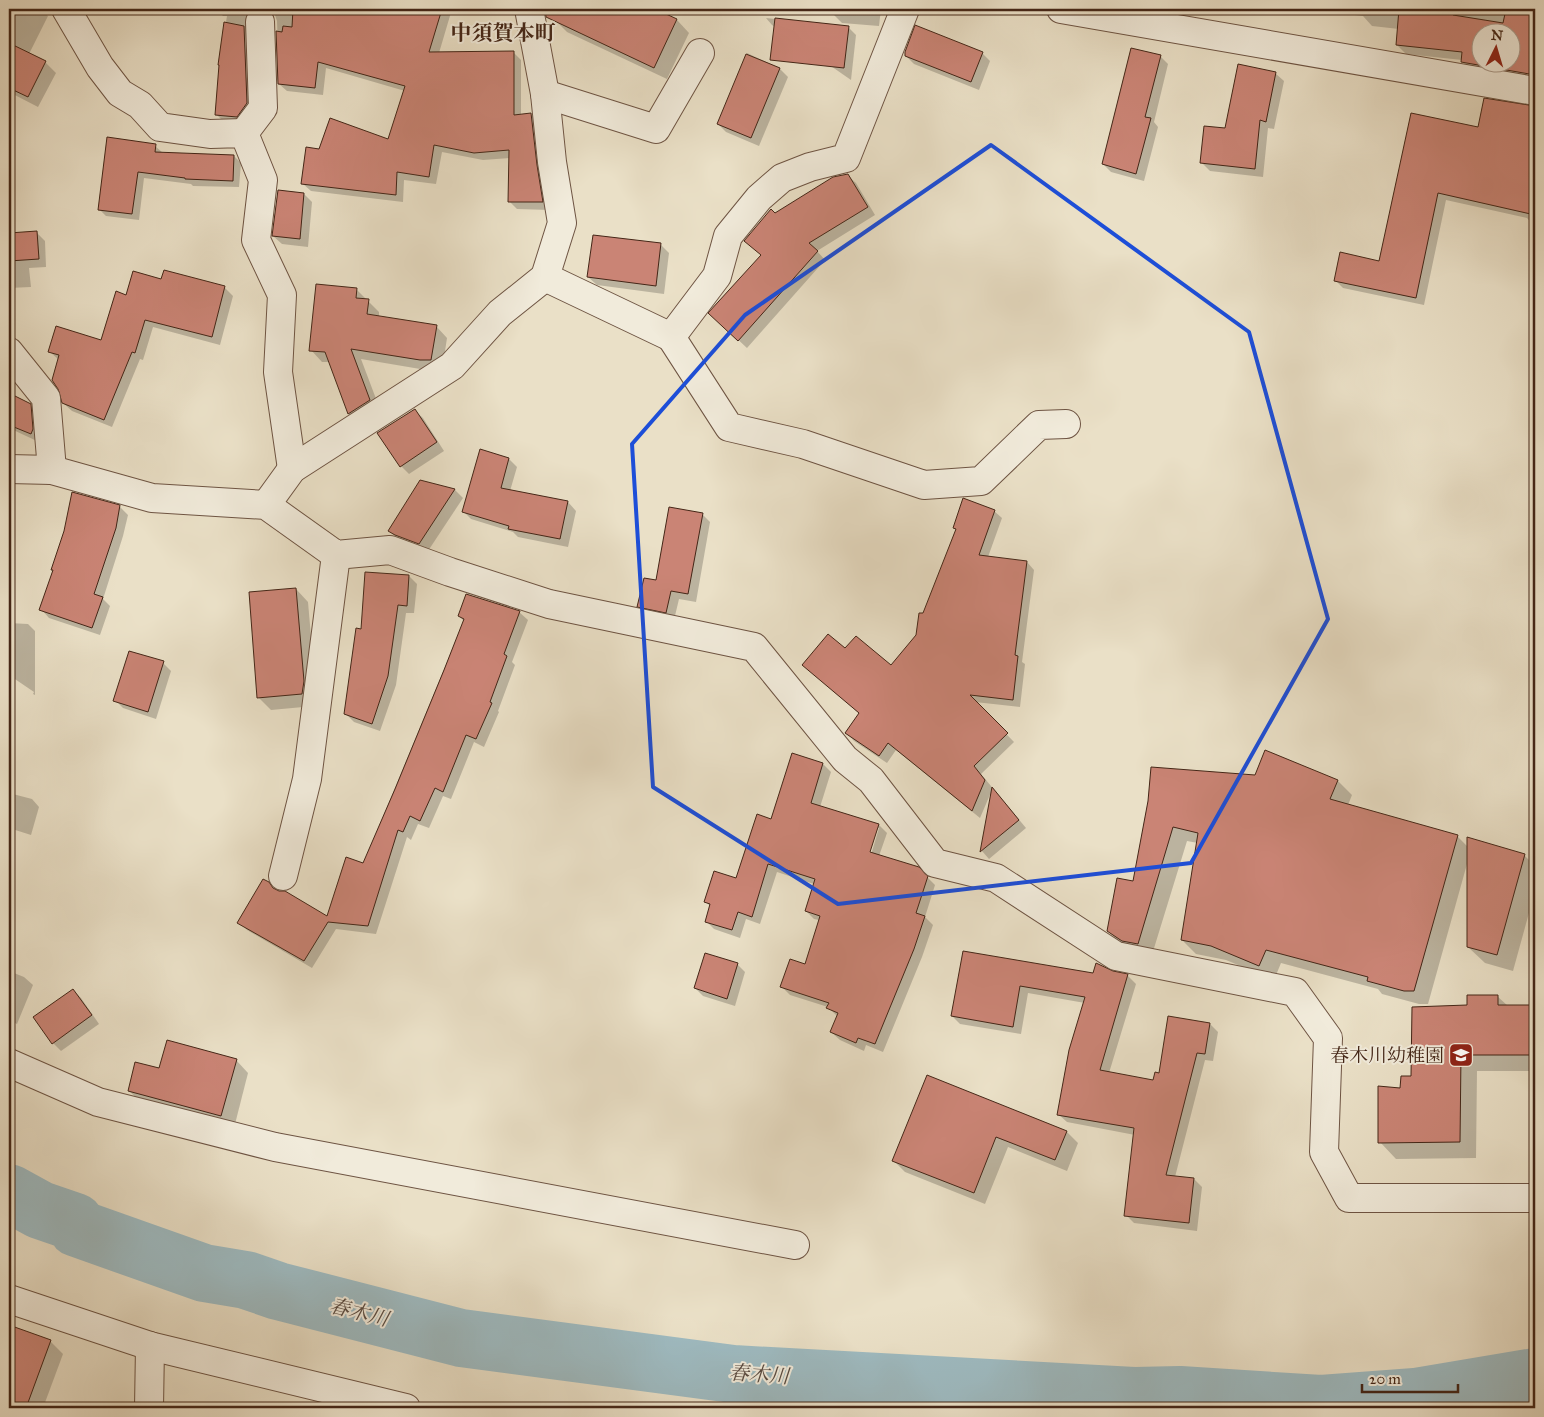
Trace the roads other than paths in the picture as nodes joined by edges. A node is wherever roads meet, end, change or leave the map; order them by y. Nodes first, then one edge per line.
1 (66, 9) edge
2 (529, 9) edge
3 (905, 9) edge
4 (1061, 9) edge
5 (260, 22) dead end
6 (700, 53) dead end
7 (1535, 91) edge
8 (545, 94) junction
9 (244, 133) junction
10 (545, 277) junction
11 (671, 337) junction
12 (9, 352) edge
13 (1066, 424) dead end
14 (9, 469) edge
15 (292, 469) junction
16 (52, 470) junction
17 (266, 505) junction
18 (336, 555) junction
19 (283, 876) dead end
20 (9, 1063) edge
21 (1535, 1198) edge
22 (795, 1245) dead end
23 (9, 1299) edge
24 (150, 1346) junction
25 (149, 1408) edge
26 (406, 1408) edge

1 - 9 street
2 - 8 street
3 - 11 street
4 - 7 street
5 - 9 street
6 - 8 street
8 - 10 street
9 - 15 street
10 - 11 street
10 - 15 street
11 - 13 street
12 - 16 street
14 - 16 street
15 - 17 street
16 - 17 street
17 - 18 street
18 - 19 street
18 - 21 street
20 - 22 street
23 - 24 street
24 - 25 street
24 - 26 street

